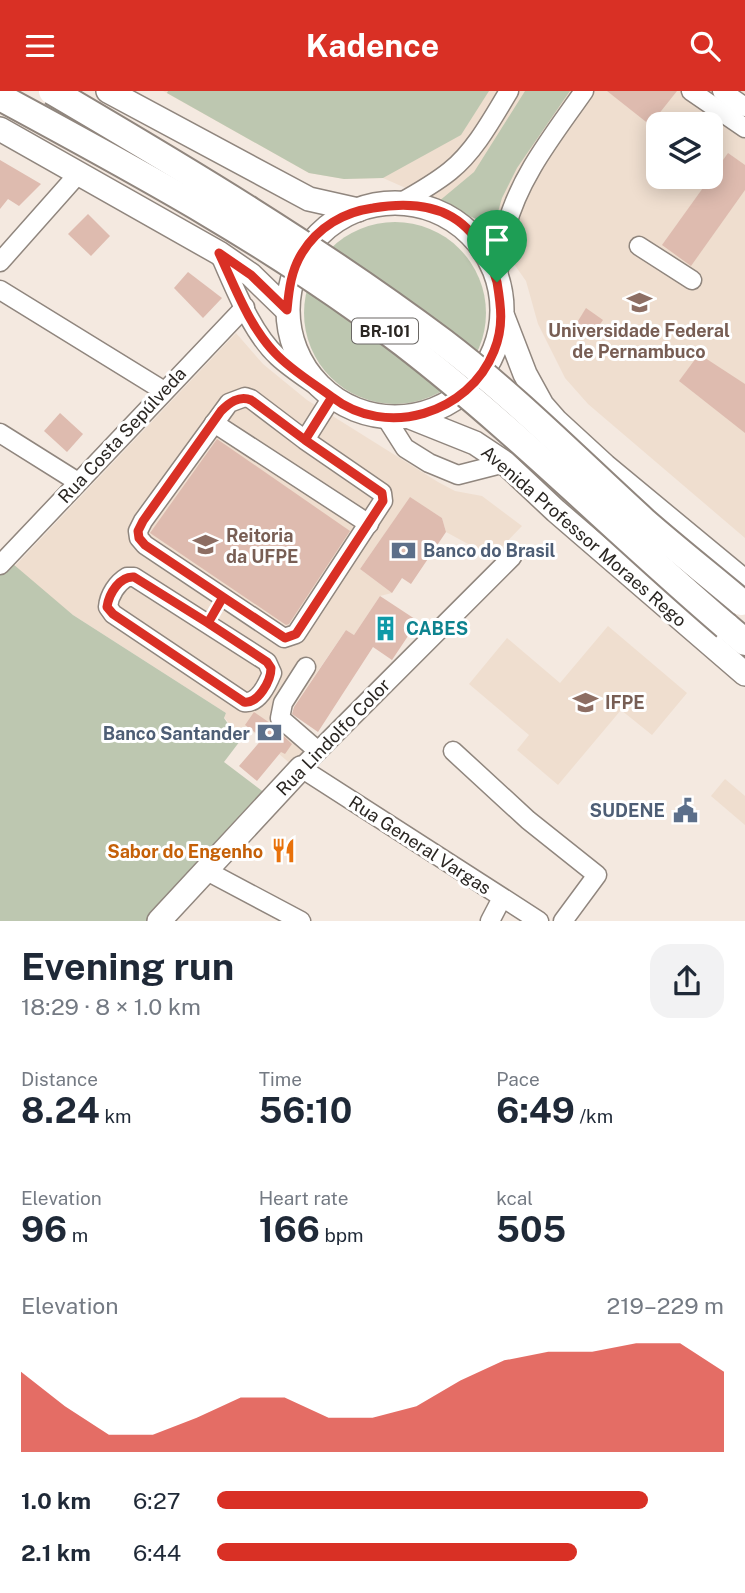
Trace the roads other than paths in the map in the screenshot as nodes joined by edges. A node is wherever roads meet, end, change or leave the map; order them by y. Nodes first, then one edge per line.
1 (52, 91) edge
2 (108, 91) edge
3 (509, 91) edge
4 (584, 91) edge
5 (691, 91) edge
6 (722, 91) edge
7 (0, 97) edge
8 (745, 107) edge
9 (745, 128) edge
10 (0, 129) edge
11 (79, 173) junction
12 (398, 204) junction
13 (358, 210) junction
14 (639, 246) dead end
15 (219, 253) junction
16 (0, 262) edge
17 (692, 280) dead end
18 (497, 282) junction
19 (0, 290) edge
20 (245, 307) junction
21 (287, 310) junction
22 (502, 314) junction
23 (164, 391) junction
24 (327, 393) junction
25 (410, 417) junction
26 (386, 418) junction
27 (214, 423) junction
28 (0, 433) edge
29 (305, 440) junction
30 (505, 463) junction
31 (78, 482) junction
32 (369, 524) junction
33 (512, 557) dead end
34 (0, 565) edge
35 (223, 597) junction
36 (744, 597) edge
37 (208, 623) junction
38 (736, 634) edge
39 (306, 667) dead end
40 (745, 674) edge
41 (318, 751) junction
42 (453, 751) dead end
43 (301, 768) junction
44 (205, 870) junction
45 (502, 898) junction
46 (159, 921) edge
47 (300, 921) edge
48 (490, 921) edge
49 (539, 921) edge
50 (563, 921) edge

1 - 36 highway, BR-101, bridge
2 - 13 main road
3 - 12 street
4 - 18 street
5 - 9 street
6 - 8 street
7 - 38 highway, BR-101, bridge
10 - 11 main road
11 - 15 main road
11 - 16 street
12 - 13 main road
12 - 18 main road
13 - 21 main road
14 - 17 street
15 - 20 street
15 - 21 main road
18 - 22 main road
19 - 23 street
20 - 23 street, Rua Costa Sepúlveda
20 - 24 street
21 - 24 main road
22 - 25 main road
22 - 36 main road
23 - 31 street, Rua Costa Sepúlveda
24 - 26 main road
24 - 29 street
25 - 26 main road
25 - 30 main road, Avenida Professor Moraes Rego
26 - 30 street
27 - 29 street
27 - 32 street
27 - 35 street
28 - 31 street
29 - 32 street
30 - 40 main road, Avenida Professor Moraes Rego
31 - 34 street, Rua Costa Sepúlveda
32 - 35 street
33 - 41 street, Rua Lindolfo Color
35 - 37 street
37 - 37 street
39 - 41 street
41 - 43 street, Rua Lindolfo Color
42 - 50 street
43 - 44 main road, Rua Lindolfo Color
43 - 45 street, Rua General Vargas
44 - 46 main road, Rua Lindolfo Color
44 - 47 street
45 - 48 street
45 - 49 street, Rua General Vargas

